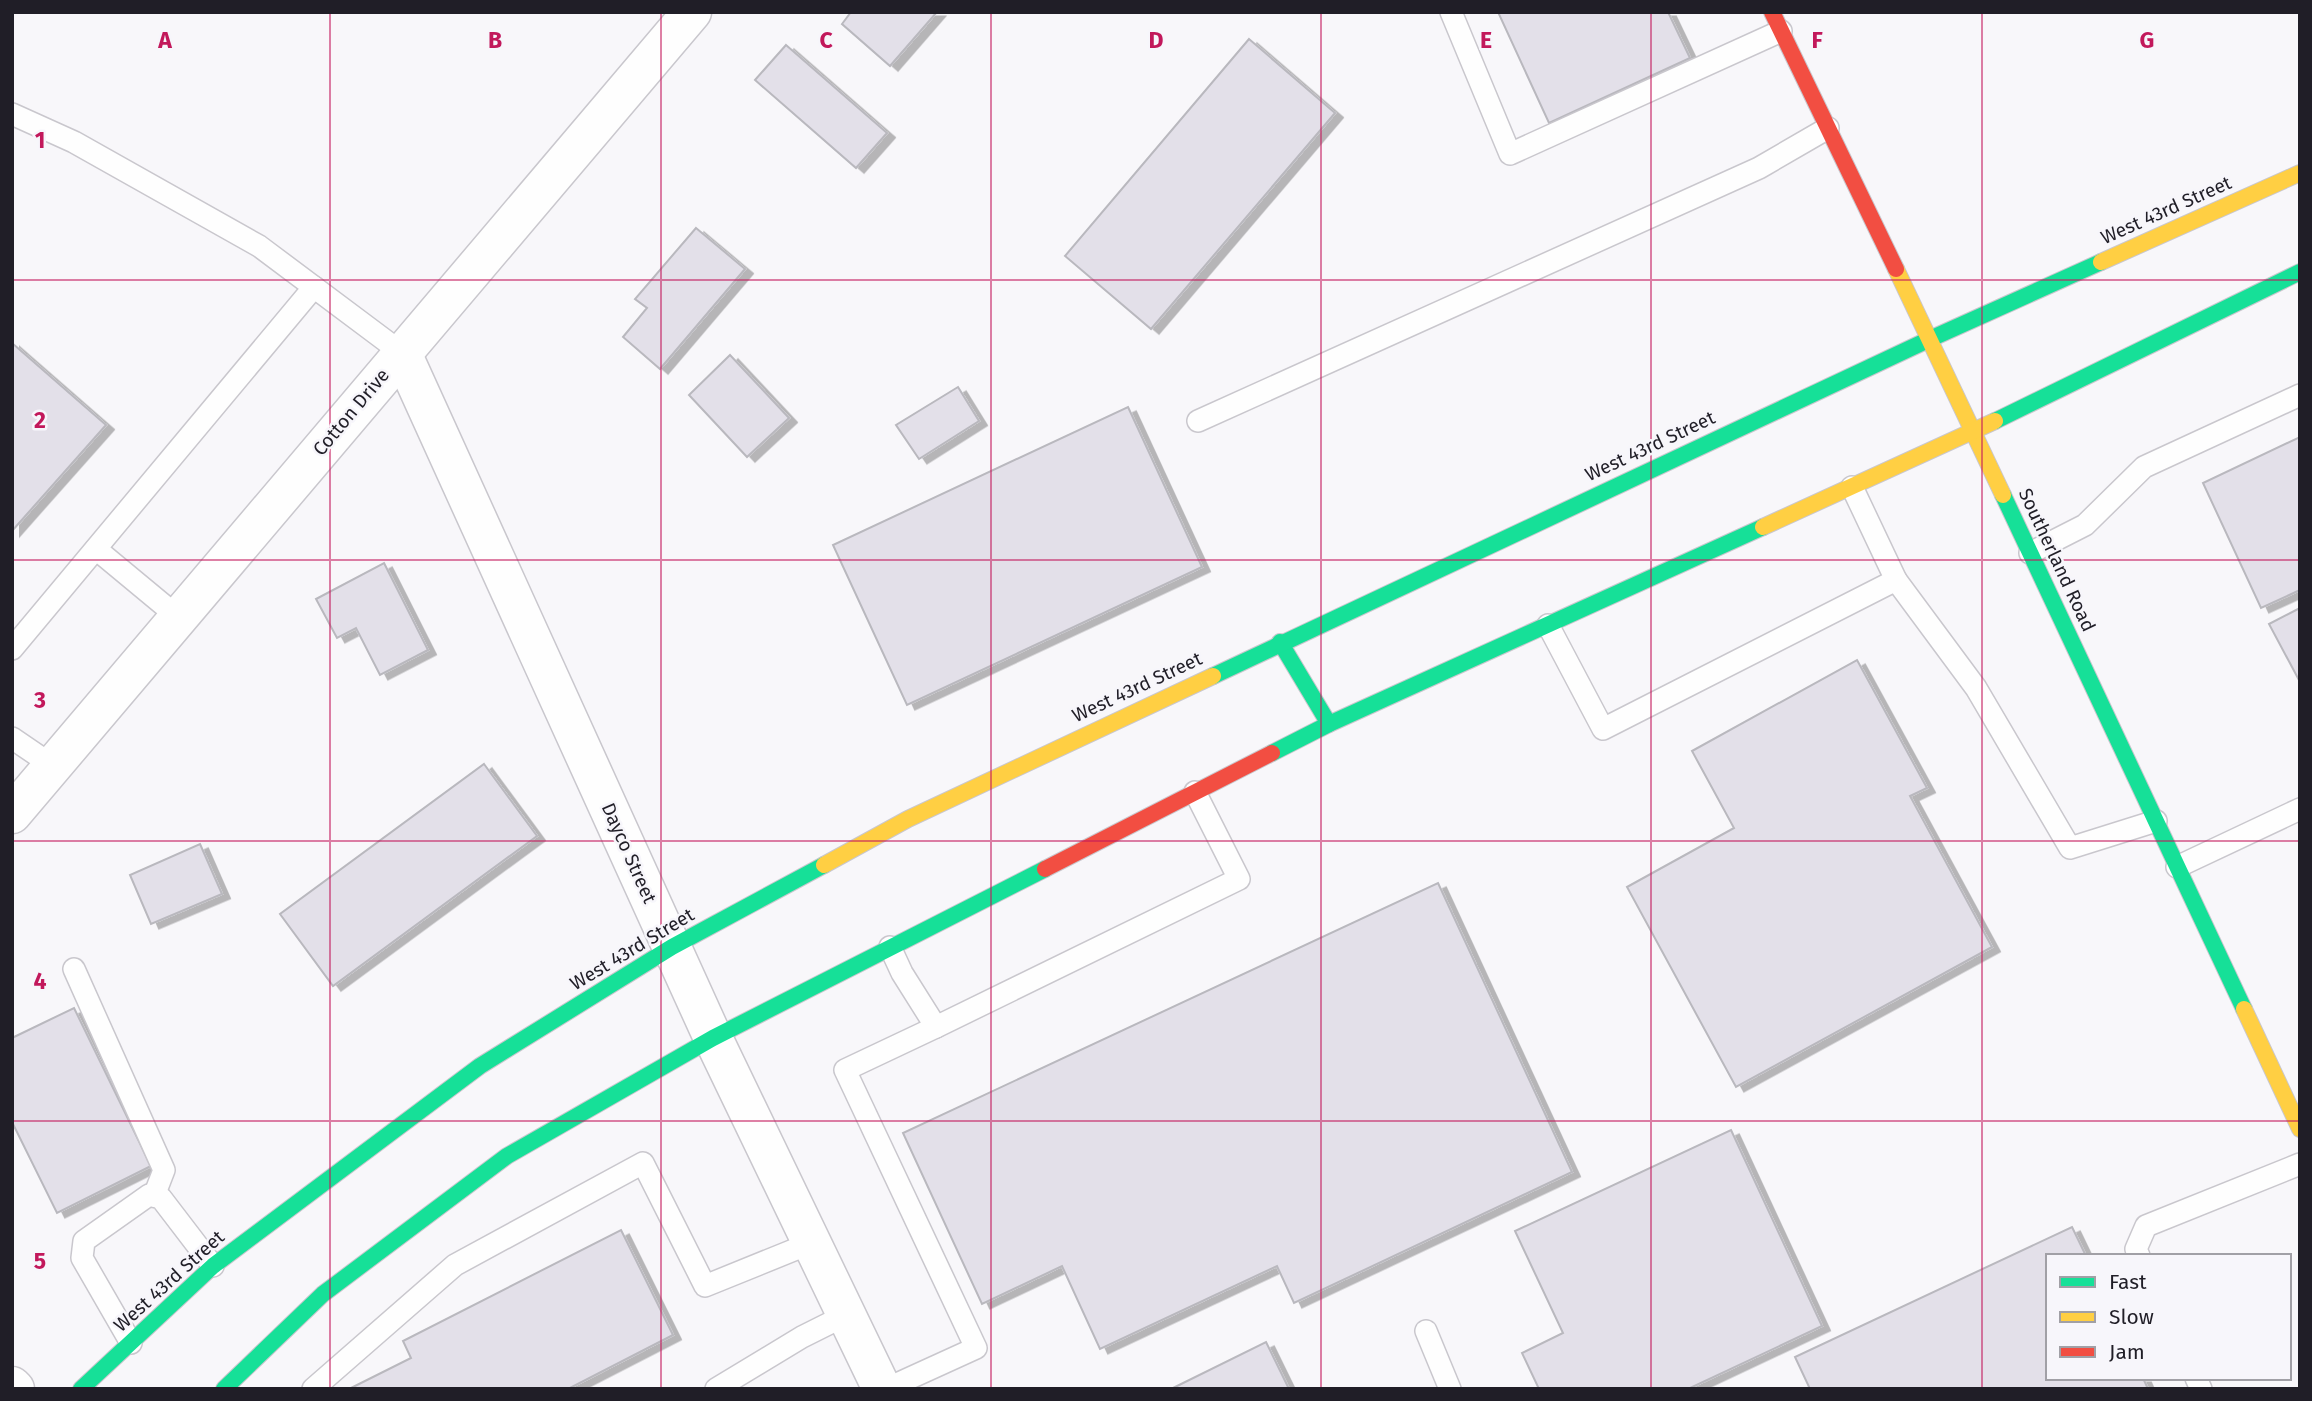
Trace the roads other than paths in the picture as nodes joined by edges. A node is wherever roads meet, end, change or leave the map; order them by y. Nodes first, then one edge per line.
1 (692, 12) edge
2 (1451, 12) edge
3 (1776, 22) edge
4 (12, 114) edge
5 (1828, 128) junction
6 (2300, 173) edge
7 (2300, 272) edge
8 (314, 287) junction
9 (1930, 339) junction
10 (402, 353) junction
11 (2300, 395) edge
12 (1198, 421) dead end
13 (1973, 432) junction
14 (1852, 486) junction
15 (96, 549) junction
16 (2030, 553) junction
17 (1896, 580) junction
18 (178, 617) junction
19 (1548, 625) junction
20 (1280, 642) junction
21 (12, 649) edge
22 (1329, 724) junction
23 (12, 738) edge
24 (52, 766) junction
25 (1195, 792) junction
26 (2300, 808) edge
27 (12, 814) edge
28 (2156, 821) junction
29 (2178, 867) junction
30 (672, 947) junction
31 (890, 947) junction
32 (74, 969) dead end
33 (936, 1027) junction
34 (713, 1038) junction
35 (2300, 1129) edge
36 (2300, 1164) edge
37 (154, 1196) junction
38 (811, 1243) junction
39 (2138, 1254) edge
40 (213, 1266) junction
41 (846, 1315) junction
42 (1426, 1331) dead end
43 (131, 1343) junction
44 (81, 1389) edge
45 (224, 1389) edge
46 (313, 1389) edge
47 (716, 1389) edge
48 (884, 1389) edge
49 (1450, 1389) edge

1 - 10 street, Cotton Drive
2 - 3 lane
3 - 5 main road, Southerland Road
4 - 8 lane
5 - 9 main road, Southerland Road
5 - 12 lane
6 - 9 main road, West 43rd Street
7 - 13 main road
8 - 10 lane
8 - 15 lane
9 - 13 main road, Southerland Road
9 - 20 main road, West 43rd Street
10 - 18 street, Cotton Drive
10 - 30 street, Dayco Street
11 - 16 lane
13 - 14 main road
13 - 16 main road, Southerland Road
14 - 17 lane
14 - 19 main road
15 - 18 lane
15 - 21 lane
16 - 28 main road, Southerland Road
17 - 19 lane
17 - 28 lane
18 - 24 street, Cotton Drive
19 - 22 main road
20 - 22 main road
20 - 30 main road, West 43rd Street
22 - 25 main road
23 - 24 lane
24 - 27 street, Cotton Drive
25 - 31 main road
25 - 33 lane
26 - 29 lane
28 - 29 main road, Southerland Road
29 - 35 main road, Southerland Road
30 - 34 street, Dayco Street
30 - 40 main road, West 43rd Street
31 - 33 lane
31 - 34 main road
32 - 37 lane
33 - 48 lane
34 - 38 street, Dayco Street
34 - 45 main road
36 - 39 lane
37 - 40 lane
37 - 43 lane
38 - 41 street, Dayco Street
38 - 46 lane
40 - 43 main road, West 43rd Street
41 - 47 lane
41 - 48 street, Dayco Street
42 - 49 lane
43 - 44 main road, West 43rd Street

